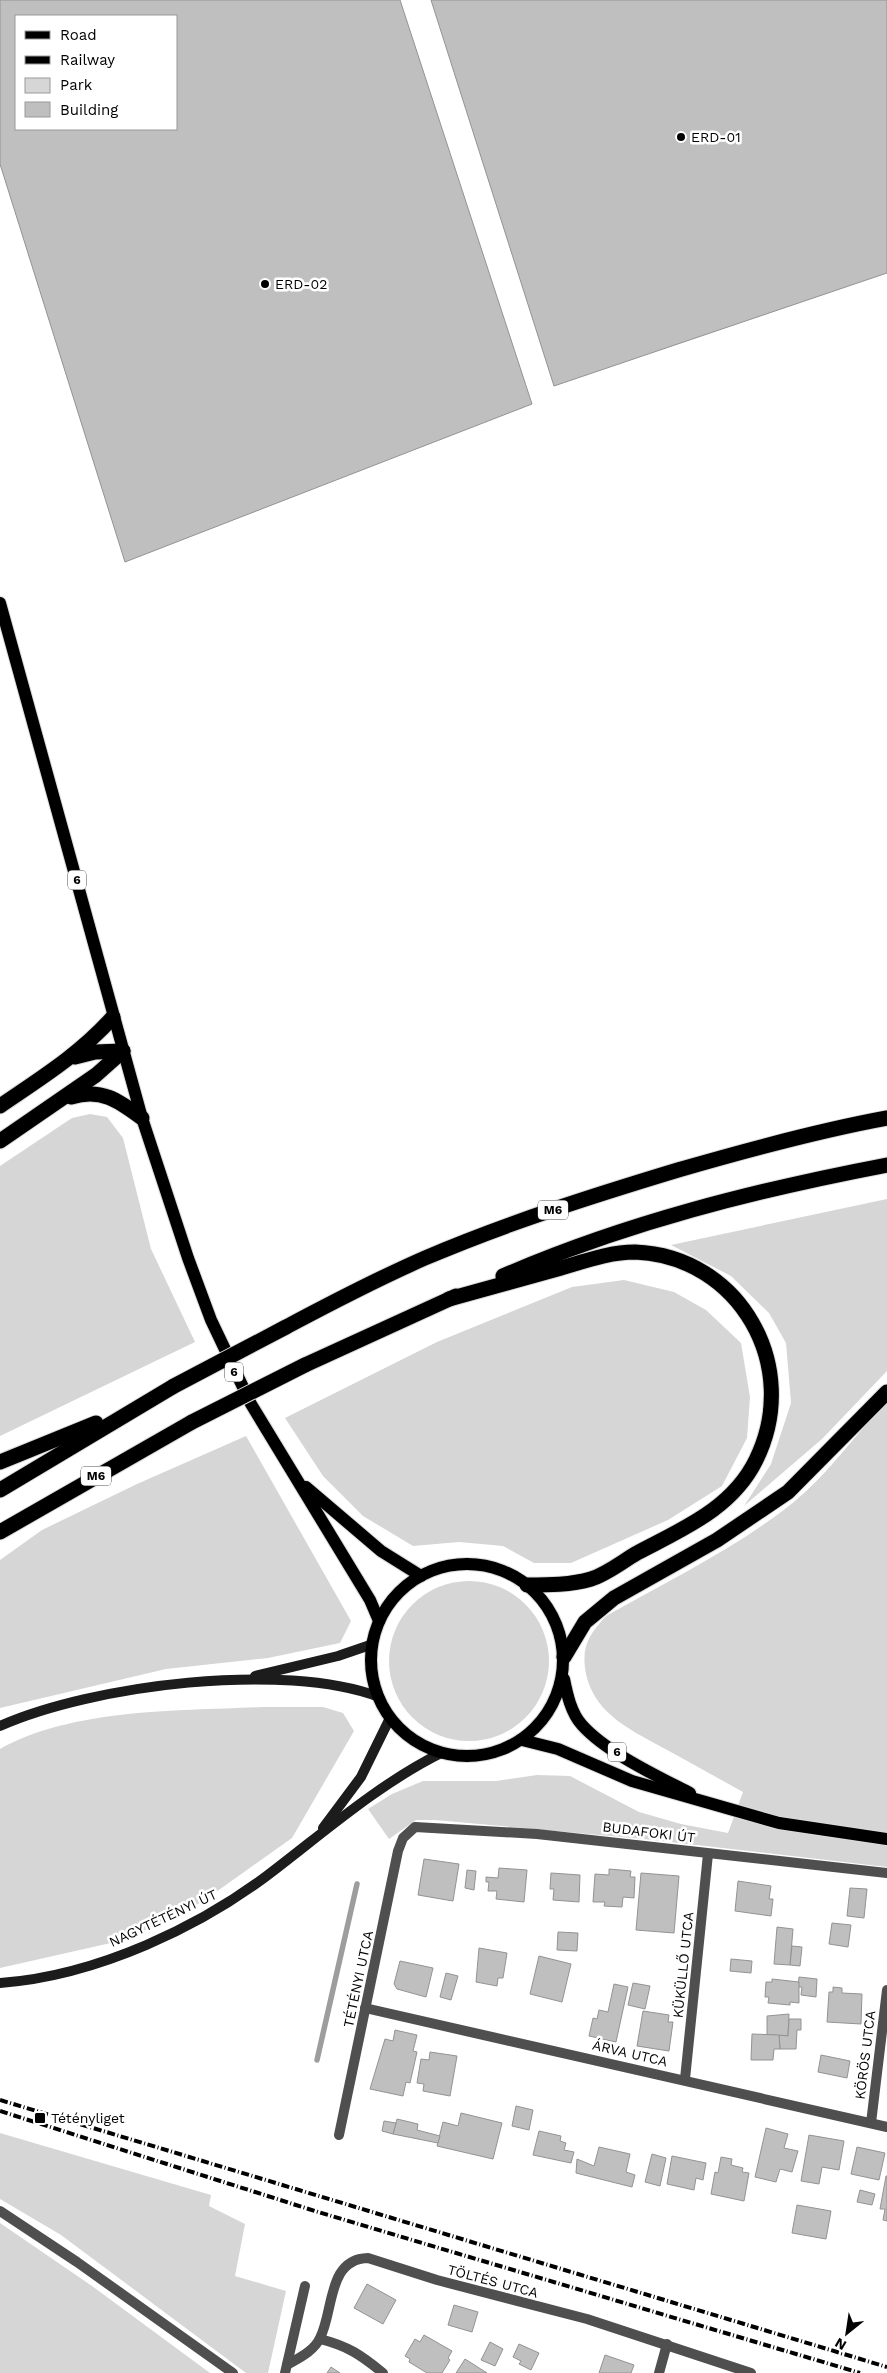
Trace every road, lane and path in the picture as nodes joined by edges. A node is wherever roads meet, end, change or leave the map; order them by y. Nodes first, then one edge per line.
1 (0, 603) edge
2 (113, 1017) junction
3 (123, 1051) junction
4 (69, 1059) junction
5 (62, 1099) junction
6 (0, 1106) edge
7 (142, 1118) junction
8 (887, 1118) edge
9 (0, 1141) edge
10 (887, 1165) edge
11 (449, 1299) junction
12 (887, 1392) edge
13 (144, 1403) junction
14 (0, 1462) edge
15 (297, 1479) junction
16 (0, 1490) edge
17 (0, 1532) edge
18 (421, 1576) junction
19 (527, 1585) junction
20 (379, 1622) junction
21 (373, 1644) junction
22 (563, 1664) junction
23 (243, 1679) junction
24 (379, 1697) junction
25 (390, 1718) junction
26 (0, 1726) edge
27 (522, 1740) junction
28 (441, 1753) junction
29 (706, 1801) junction
30 (408, 1832) joint
31 (318, 1834) junction
32 (887, 1839) edge
33 (708, 1854) junction
34 (887, 1873) edge
35 (0, 1983) edge
36 (887, 1990) edge
37 (366, 2008) junction
38 (685, 2079) junction
39 (871, 2123) junction
40 (887, 2127) edge
41 (338, 2135) dead end
42 (0, 2211) edge
43 (305, 2286) dead end
44 (320, 2339) junction
45 (667, 2344) junction
46 (286, 2369) edge
47 (233, 2373) edge
48 (382, 2373) edge
49 (659, 2373) edge
50 (751, 2373) edge

1 - 2 main road, 6
2 - 3 main road, 6
2 - 4 highway
3 - 4 highway
3 - 5 highway
3 - 7 main road, 6
4 - 6 highway
5 - 7 highway
5 - 9 highway
7 - 15 main road, 6
8 - 13 highway, M6, bridge
10 - 11 highway, M6
11 - 17 highway, M6, bridge
11 - 19 highway
12 - 22 highway
13 - 14 highway
13 - 16 highway, M6
15 - 18 main road, 6
15 - 20 main road, 6
18 - 19 main road, 6
18 - 20 main road, 6
19 - 22 main road, 6
20 - 21 main road, 6
21 - 23 main road
21 - 24 main road, 6
22 - 27 main road, 6
22 - 29 main road, 6
23 - 24 main road
23 - 26 main road
24 - 25 main road, 6
25 - 28 main road, 6
25 - 31 main road, NAGYTÉTÉNYI ÚT
27 - 28 main road, 6
27 - 29 main road, 6
28 - 31 main road, NAGYTÉTÉNYI ÚT
29 - 32 main road, 6
30 - 33 street, BUDAFOKI ÚT
30 - 37 street, TÉTÉNYI UTCA
31 - 35 main road, NAGYTÉTÉNYI ÚT
33 - 34 street, BUDAFOKI ÚT
33 - 38 street, KÜKÜLLŐ UTCA
36 - 39 street, KÖRÖS UTCA
37 - 38 street, ÁRVA UTCA
37 - 41 street, TÉTÉNYI UTCA
38 - 39 street, ÁRVA UTCA
39 - 40 street, ÁRVA UTCA
42 - 47 street
43 - 46 street
44 - 45 street, TÖLTÉS UTCA
44 - 46 street
44 - 48 street
45 - 49 street
45 - 50 street, TÖLTÉS UTCA

